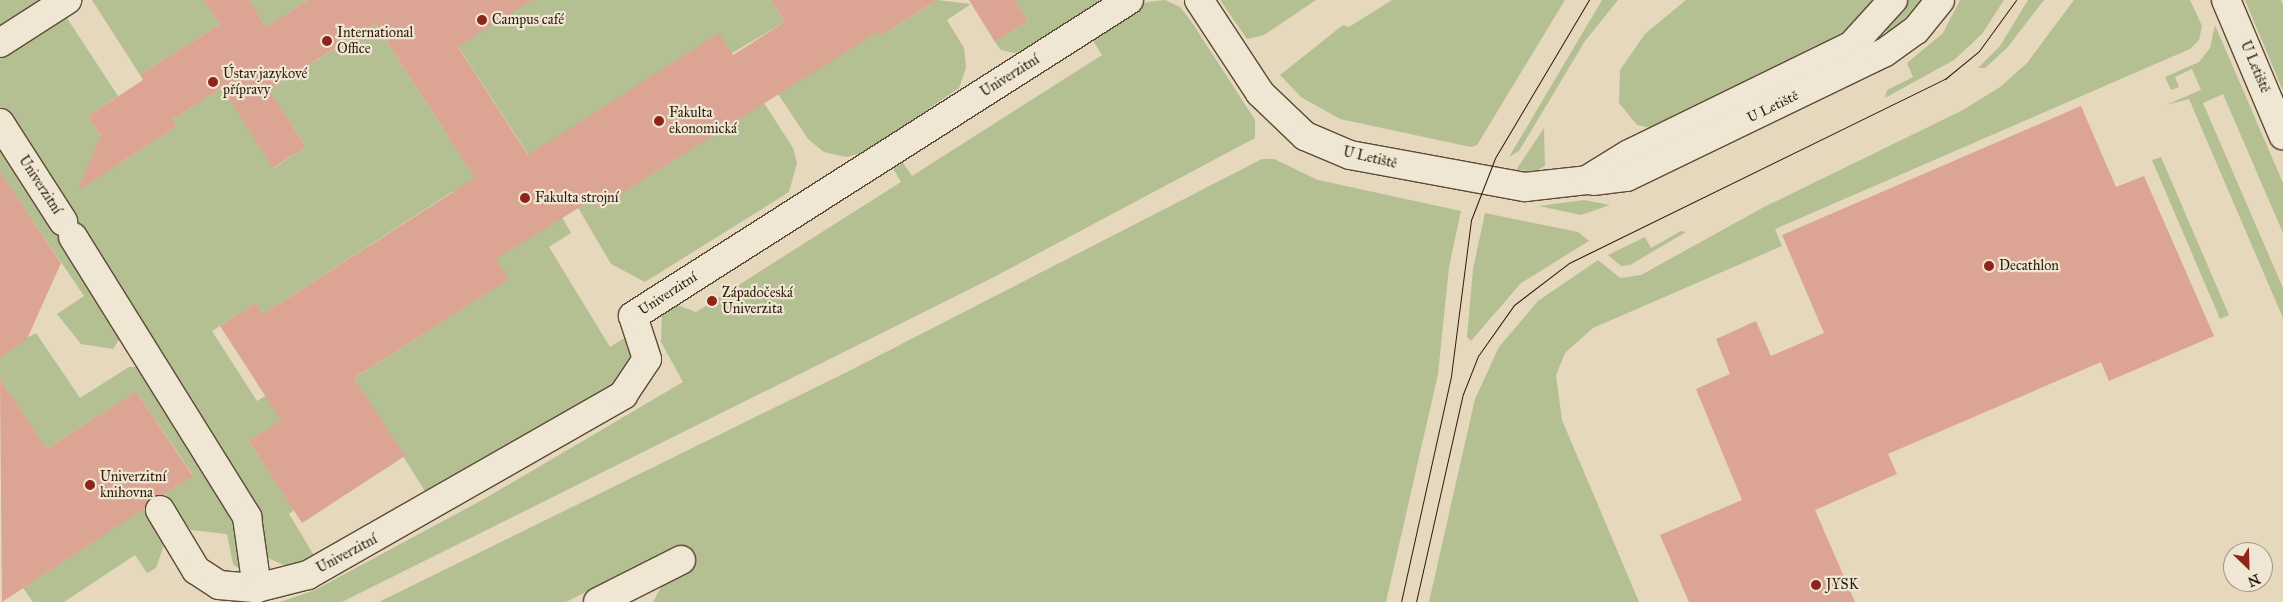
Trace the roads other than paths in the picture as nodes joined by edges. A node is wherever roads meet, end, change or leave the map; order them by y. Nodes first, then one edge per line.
1 (67, 0) edge
2 (1129, 0) edge
3 (1893, 0) edge
4 (1940, 0) edge
5 (2226, 0) edge
6 (1205, 9) edge
7 (0, 43) edge
8 (0, 123) edge
9 (2283, 135) edge
10 (1587, 180) junction
11 (160, 510) dead end
12 (681, 560) dead end
13 (257, 588) junction
14 (598, 602) edge

1 - 7 street
2 - 13 street, Univerzitní
3 - 10 street, U Letiště
4 - 10 street, U Letiště
5 - 9 street, U Letiště
6 - 10 street, U Letiště
8 - 13 street, Univerzitní
11 - 13 street, Univerzitní
12 - 14 street

